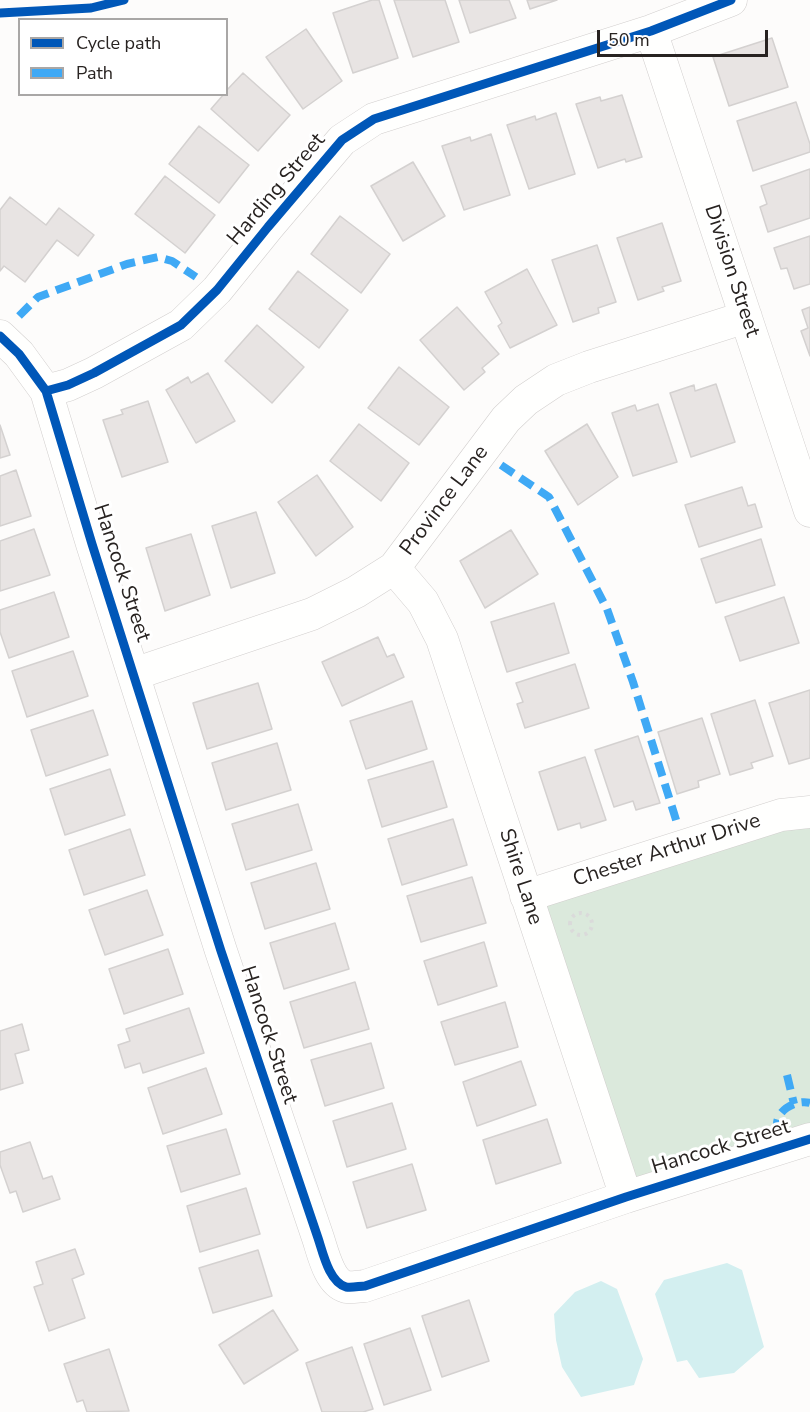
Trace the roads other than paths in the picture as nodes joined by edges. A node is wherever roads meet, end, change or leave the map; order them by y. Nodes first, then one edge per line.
1 (731, 0) edge
2 (651, 31) junction
3 (746, 317) junction
4 (0, 336) edge
5 (46, 392) junction
6 (810, 511) edge
7 (394, 568) junction
8 (134, 674) junction
9 (810, 812) edge
10 (526, 896) junction
11 (809, 1143) edge
12 (626, 1197) junction

1 - 2 street, Harding Street
2 - 3 street, Division Street
2 - 5 street, Harding Street
3 - 6 street, Division Street
3 - 7 street, Province Lane
4 - 5 street, Hancock Street
5 - 8 street, Hancock Street
7 - 8 street, Province Lane
7 - 10 street, Shire Lane
8 - 12 street, Hancock Street
9 - 10 street, Chester Arthur Drive
10 - 12 street, Shire Lane
11 - 12 street, Hancock Street

